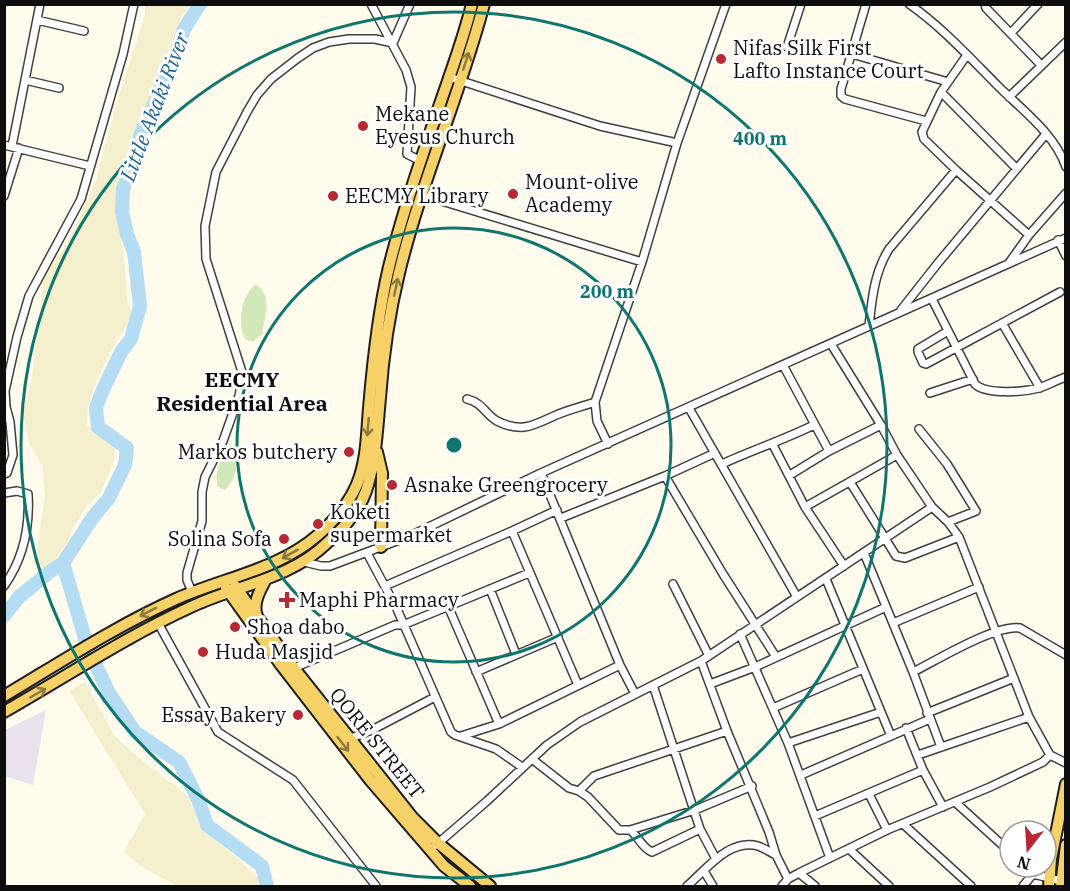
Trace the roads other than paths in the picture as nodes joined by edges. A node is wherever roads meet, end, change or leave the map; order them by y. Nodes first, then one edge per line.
1 (40, 4) edge
2 (134, 4) edge
3 (371, 4) edge
4 (410, 4) edge
5 (472, 4) edge
6 (483, 4) edge
7 (726, 4) edge
8 (801, 4) edge
9 (866, 4) edge
10 (909, 4) edge
11 (985, 4) edge
12 (1038, 4) edge
13 (37, 20) junction
14 (84, 31) dead end
15 (1011, 33) junction
16 (1065, 42) edge
17 (393, 44) junction
18 (787, 47) dead end
19 (852, 54) junction
20 (967, 55) junction
21 (1041, 65) junction
22 (455, 79) junction
23 (25, 80) junction
24 (948, 82) junction
25 (59, 88) dead end
26 (941, 92) junction
27 (1009, 98) junction
28 (926, 121) junction
29 (1046, 134) junction
30 (677, 143) junction
31 (12, 146) edge
32 (421, 161) junction
33 (1065, 164) edge
34 (90, 166) junction
35 (1017, 169) junction
36 (956, 170) junction
37 (1065, 193) edge
38 (422, 195) junction
39 (4, 196) edge
40 (991, 200) junction
41 (1029, 235) junction
42 (1062, 239) edge
43 (1065, 256) edge
44 (642, 262) junction
45 (1009, 263) junction
46 (1060, 292) dead end
47 (932, 299) junction
48 (900, 312) junction
49 (1002, 323) junction
50 (869, 326) junction
51 (948, 331) junction
52 (831, 344) junction
53 (956, 346) junction
54 (783, 365) junction
55 (1065, 376) edge
56 (973, 379) junction
57 (1040, 388) junction
58 (930, 393) dead end
59 (467, 399) dead end
60 (595, 402) junction
61 (689, 408) junction
62 (814, 425) junction
63 (881, 425) junction
64 (919, 429) dead end
65 (608, 444) junction
66 (773, 445) junction
67 (376, 449) junction
68 (829, 451) junction
69 (715, 453) junction
70 (897, 455) junction
71 (722, 464) junction
72 (541, 473) junction
73 (4, 474) edge
74 (790, 475) junction
75 (665, 476) junction
76 (850, 482) junction
77 (4, 493) edge
78 (805, 507) junction
79 (932, 507) junction
80 (557, 510) junction
81 (561, 518) junction
82 (948, 522) junction
83 (512, 531) junction
84 (959, 537) junction
85 (885, 538) junction
86 (381, 548) junction
87 (367, 553) junction
88 (864, 553) junction
89 (304, 562) junction
90 (844, 566) junction
91 (529, 573) junction
92 (266, 579) junction
93 (826, 579) junction
94 (226, 580) junction
95 (673, 584) dead end
96 (4, 586) edge
97 (384, 586) junction
98 (979, 587) junction
99 (490, 589) junction
100 (233, 591) junction
101 (192, 592) junction
102 (797, 597) junction
103 (212, 599) junction
104 (448, 606) junction
105 (886, 607) junction
106 (244, 613) junction
107 (258, 620) junction
108 (158, 623) junction
109 (893, 623) junction
110 (403, 625) junction
111 (756, 625) junction
112 (846, 626) junction
113 (994, 632) junction
114 (741, 634) junction
115 (558, 637) junction
116 (516, 654) junction
117 (1065, 655) edge
118 (709, 656) junction
119 (776, 657) junction
120 (701, 661) junction
121 (620, 665) junction
122 (754, 667) junction
123 (294, 669) junction
124 (863, 669) junction
125 (476, 672) junction
126 (914, 672) junction
127 (1014, 678) junction
128 (710, 684) junction
129 (578, 685) junction
130 (653, 685) junction
131 (634, 694) junction
132 (4, 696) edge
133 (435, 697) junction
134 (773, 708) junction
135 (4, 712) edge
136 (881, 712) junction
137 (929, 716) junction
138 (1029, 717) junction
139 (499, 724) junction
140 (906, 728) junction
141 (727, 731) junction
142 (461, 736) junction
143 (891, 736) junction
144 (351, 738) junction
145 (788, 743) junction
146 (941, 747) junction
147 (674, 748) junction
148 (918, 755) junction
149 (1050, 755) junction
150 (532, 759) junction
151 (1065, 763) edge
152 (522, 767) junction
153 (923, 770) junction
154 (801, 775) junction
155 (1065, 784) edge
156 (752, 786) junction
157 (579, 791) junction
158 (869, 794) junction
159 (955, 802) junction
160 (943, 807) junction
161 (695, 810) junction
162 (815, 816) junction
163 (903, 824) junction
164 (700, 829) junction
165 (630, 830) junction
166 (887, 830) junction
167 (998, 841) edge
168 (1065, 845) edge
169 (433, 846) junction
170 (849, 849) junction
171 (776, 855) junction
172 (830, 858) junction
173 (716, 859) junction
174 (704, 871) junction
175 (800, 873) junction
176 (788, 879) junction
177 (1049, 882) edge
178 (1062, 883) edge
179 (376, 886) edge
180 (470, 886) edge
181 (490, 886) edge
182 (687, 886) edge
183 (713, 886) edge
184 (782, 886) edge
185 (815, 886) edge
186 (889, 886) edge
187 (969, 886) edge

1 - 13 street
2 - 34 street
3 - 17 street
4 - 17 street
5 - 22 main road
22 -> 6 main road
7 - 30 street
8 - 18 street
9 - 19 street
10 - 20 street
11 - 15 street
12 - 15 street
13 - 14 street
13 - 23 street
15 - 21 street
16 - 21 street
17 - 32 street
17 - 101 street
19 - 24 street
19 - 28 street
20 - 24 street
20 - 27 street
21 - 27 street
22 - 30 street
22 - 32 main road
22 - 38 main road
23 - 25 street
23 - 31 street
24 - 26 street
26 - 28 street
26 - 35 street
27 - 29 street
28 - 36 street
29 - 33 street
29 - 35 street
30 - 44 street
31 - 34 street
31 - 39 street
32 -> 94 main road
34 - 73 street
35 - 40 street
36 - 40 street
36 - 50 street
37 - 41 street
38 - 44 street
67 -> 38 main road
40 - 41 street
40 - 48 street
41 - 45 street
42 - 43 street
42 - 45 street
44 - 60 street
45 - 47 street
46 - 49 street
47 - 48 street
47 - 51 street
48 - 50 street
49 - 53 street
49 - 57 street
50 - 52 street
51 - 53 street
51 - 53 street
52 - 54 street
52 - 63 street
53 - 56 street
54 - 61 street
54 - 62 street
55 - 57 street
56 - 57 street
56 - 58 street
59 - 60 street
60 - 65 street
61 - 65 street
61 - 69 street
62 - 66 street
62 - 68 street
63 - 68 street
63 - 70 street
64 - 82 street
65 - 72 street
66 - 71 street
66 - 74 street
67 - 86 main road
67 - 89 main road
68 - 74 street
69 - 71 street
69 - 75 street
70 - 76 street
70 - 79 street
71 - 102 street
72 - 80 street
72 - 86 street
74 - 78 street
75 - 81 street
75 - 111 street
76 - 78 street
76 - 85 street
77 - 96 street
78 - 90 street
79 - 82 street
79 - 85 street
80 - 81 street
80 - 83 street
81 - 121 street
82 - 84 street
83 - 91 street
83 - 97 street
84 - 85 street
84 - 98 street
85 - 88 street
86 - 87 street
87 - 89 street
87 - 97 street
88 - 90 street
88 - 105 street
89 - 92 main road
90 - 93 street
91 - 99 street
91 - 115 street
92 - 100 main road
92 - 107 main road
93 - 102 street
93 - 112 street
94 - 100 main road, QORE STREET
94 - 101 main road
95 - 118 street
97 - 110 street
98 - 109 street
98 - 113 street
99 - 104 street
99 - 116 street
100 - 103 main road
100 - 106 main road, QORE STREET
100 - 107 main road, QORE STREET
101 -> 132 main road
102 - 111 street
103 - 106 main road
103 - 108 main road
104 - 110 street
104 - 125 street
105 - 109 street
105 - 112 street
106 -> 169 main road, QORE STREET
107 - 123 main road, QORE STREET
135 -> 108 main road
108 - 179 street
109 - 126 street
110 - 123 street
110 - 133 street
111 - 114 street
111 - 119 street
112 - 119 street
112 - 124 street
113 - 117 street
113 - 126 street
113 - 127 street
114 - 118 street
114 - 122 street
115 - 116 street
115 - 129 street
116 - 125 street
118 - 120 street
119 - 122 street
120 - 128 street
120 - 130 street
121 - 129 street
121 - 131 street
122 - 128 street
122 - 134 street
123 - 144 main road, QORE STREET
124 - 134 street
124 - 136 street
125 - 139 street
126 - 137 street
127 - 137 street
127 - 138 street
128 - 141 street
129 - 139 street
130 - 131 street
130 - 147 street
131 - 150 street
133 - 142 street
133 - 144 street
134 - 145 street
136 - 143 street
136 - 145 street
137 - 140 street
137 - 146 street
138 - 146 street
138 - 149 street
139 - 142 street
140 - 143 street
140 - 148 street
141 - 147 street
141 - 156 street
142 - 152 street
143 - 154 street
144 - 169 main road, QORE STREET
145 - 154 street
146 - 148 street
147 - 157 street
147 - 161 street
148 - 153 street
149 - 151 street
149 - 159 street
150 - 152 street
150 - 157 street
152 - 169 street
153 - 158 street
153 - 160 street
154 - 162 street
155 - 177 main road
156 - 161 street
156 - 171 street
157 - 165 street
158 - 162 street
158 - 166 street
159 - 160 street
159 - 167 street
160 - 163 street
161 - 164 street
161 - 165 street
162 - 172 street
163 - 166 street
163 - 187 street
164 - 165 street
164 - 173 street
166 - 170 street
168 - 178 main road
169 - 180 main road, QORE STREET
169 - 181 main road, QORE STREET
170 - 172 street
170 - 186 street
171 - 173 street
171 - 176 street
172 - 175 street
173 - 174 street
174 - 182 street
174 - 183 street
175 - 176 street
175 - 185 street
176 - 184 street
177 - 178 street

